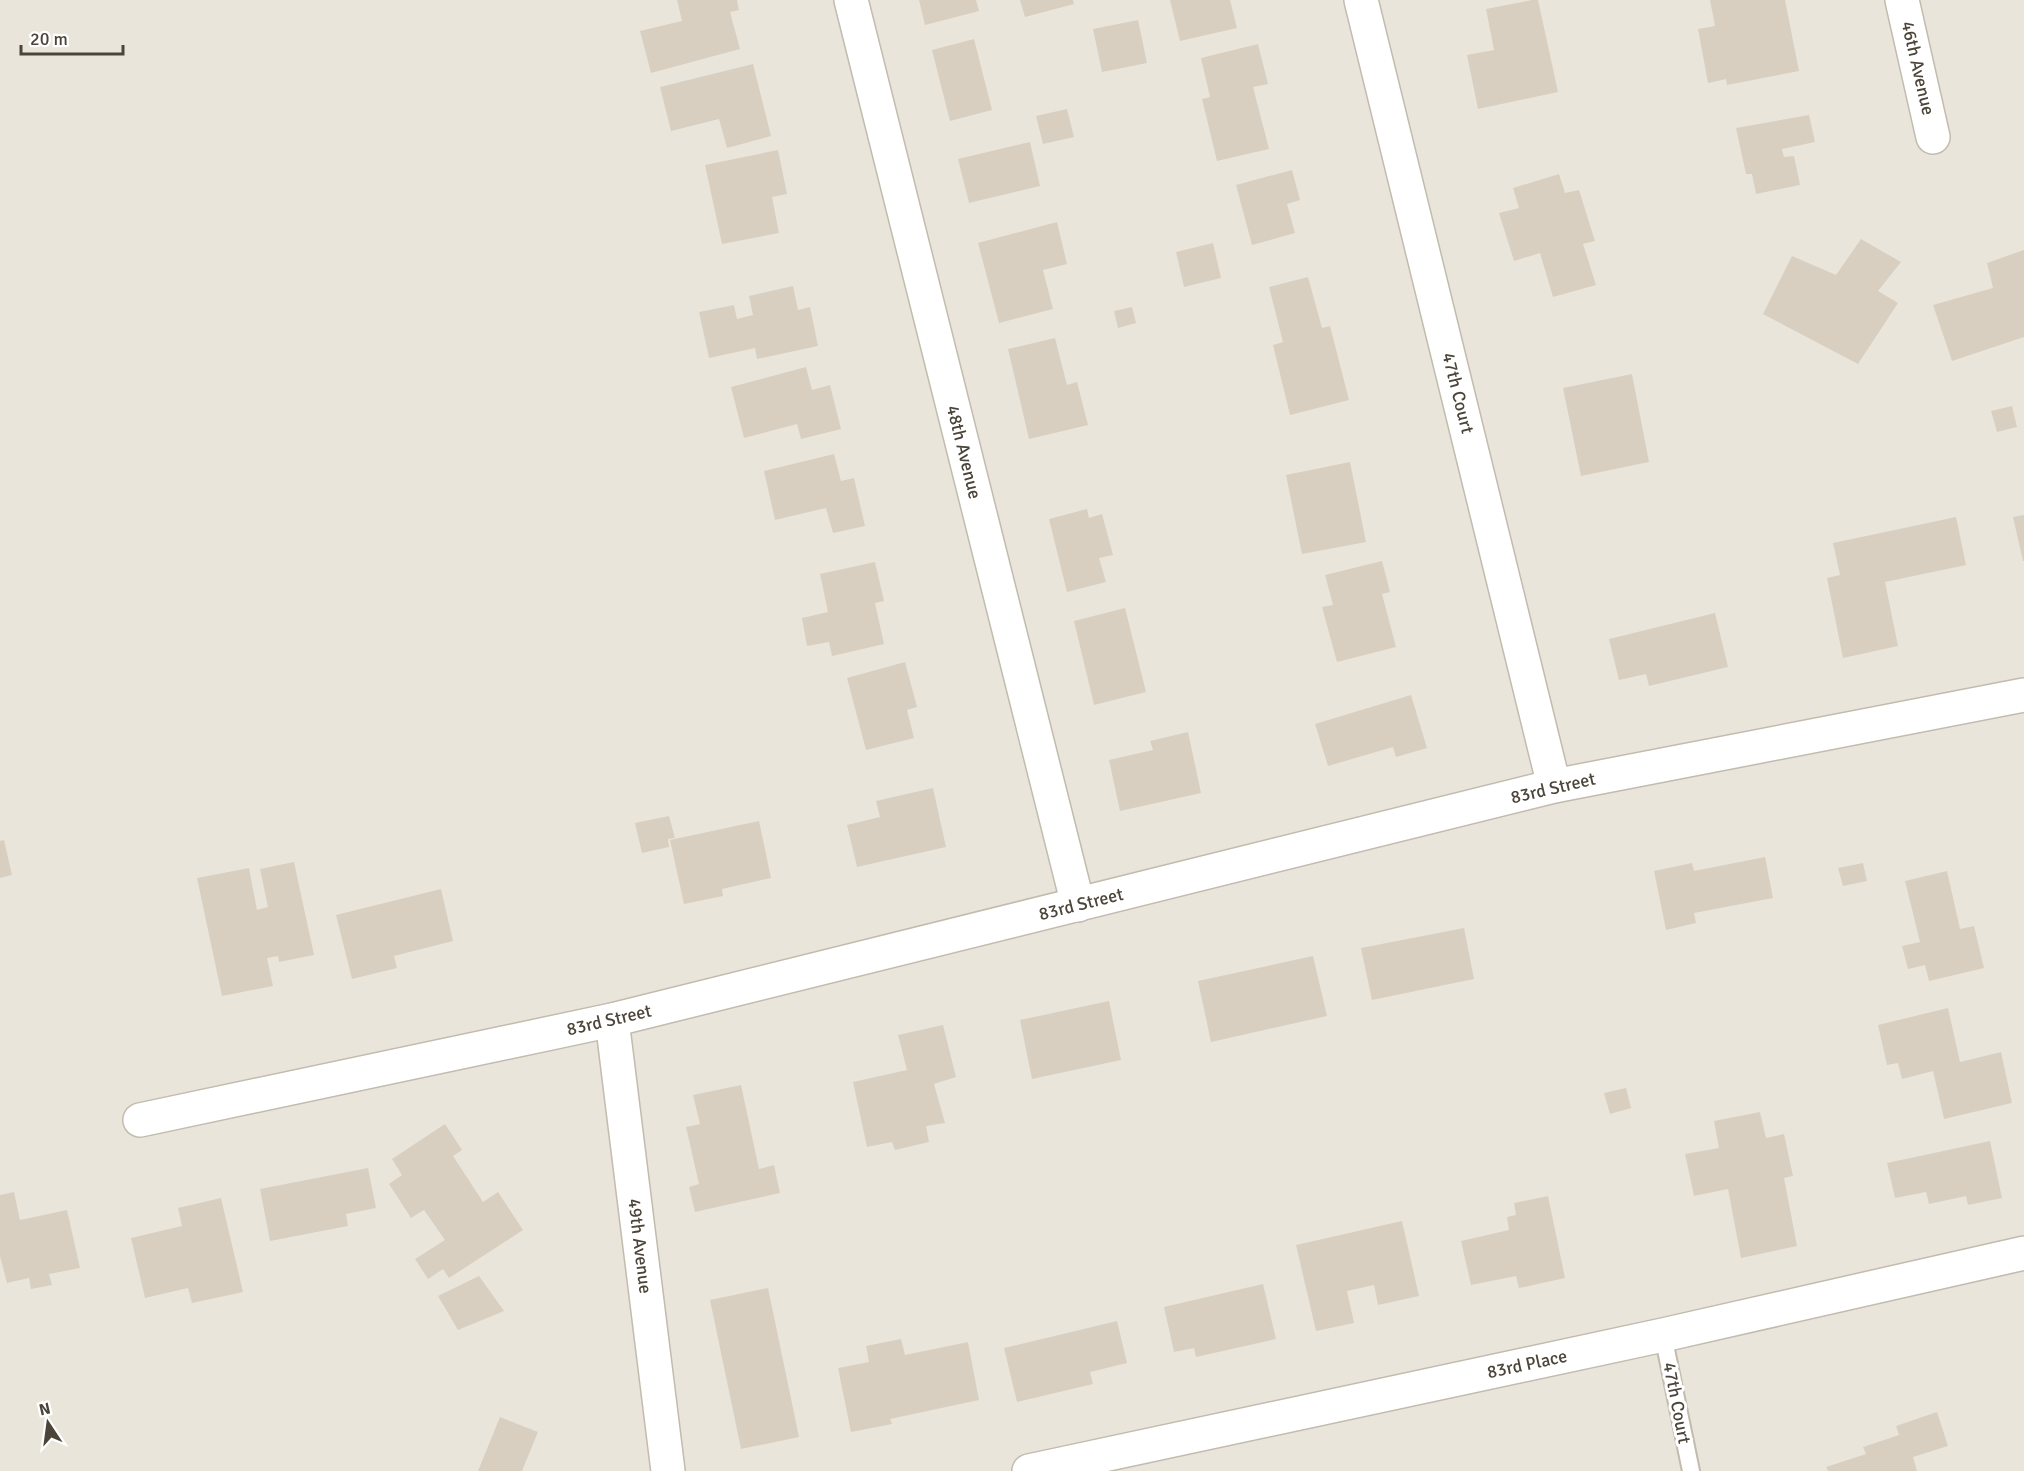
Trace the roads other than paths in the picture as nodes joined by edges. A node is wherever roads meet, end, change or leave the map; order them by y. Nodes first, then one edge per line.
1 (851, 0) edge
2 (1361, 0) edge
3 (1902, 0) edge
4 (1933, 137) dead end
5 (2024, 694) edge
6 (1554, 786) junction
7 (1078, 905) junction
8 (612, 1020) junction
9 (140, 1120) dead end
10 (2024, 1253) edge
11 (1663, 1335) junction
12 (668, 1471) edge
13 (1029, 1471) edge
14 (1691, 1471) edge

1 - 7 street, 48th Avenue
2 - 6 street, 47th Court
3 - 4 street, 46th Avenue
5 - 6 street, 83rd Street
6 - 7 street, 83rd Street
7 - 8 street, 83rd Street
8 - 9 street, 83rd Street
8 - 12 street, 49th Avenue
10 - 11 street, 83rd Place
11 - 13 street, 83rd Place
11 - 14 lane, 47th Court

